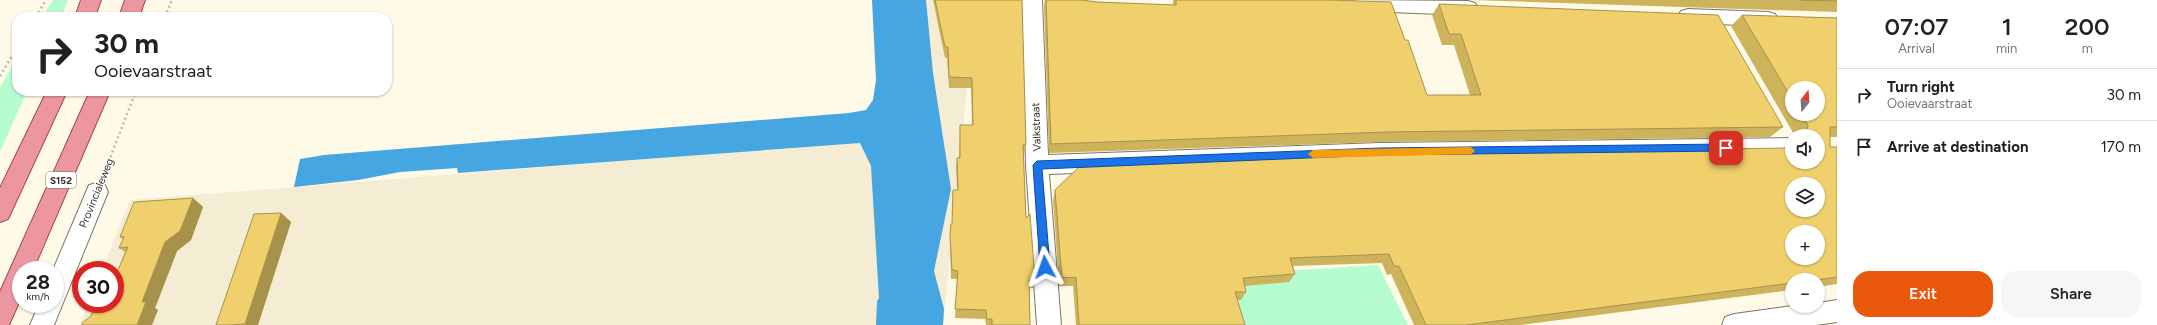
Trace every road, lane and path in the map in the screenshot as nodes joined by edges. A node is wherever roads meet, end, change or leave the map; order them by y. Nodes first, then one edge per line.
1 (46, 0) edge
2 (91, 0) edge
3 (135, 0) edge
4 (172, 0) edge
5 (1032, 0) edge
6 (1344, 3) edge
7 (1486, 8) edge
8 (39, 12) edge
9 (87, 12) edge
10 (131, 12) edge
11 (167, 12) edge
12 (1667, 15) edge
13 (1714, 17) junction
14 (1783, 19) edge
15 (1726, 38) edge
16 (12, 56) edge
17 (0, 76) edge
18 (55, 96) edge
19 (98, 96) edge
20 (134, 96) edge
21 (1778, 127) edge
22 (1785, 138) edge
23 (1785, 147) edge
24 (1037, 165) junction
25 (97, 192) joint
26 (0, 212) edge
27 (25, 261) edge
28 (64, 272) edge
29 (12, 291) edge
30 (1837, 311) edge
31 (47, 313) edge
32 (0, 319) edge
33 (42, 325) edge
34 (1049, 325) edge
35 (1734, 325) edge

1 - 8 path
2 - 9 main road
3 - 10 main road
4 - 11 path
5 - 24 street, Valkstraat
6 - 7 street
12 - 13 street
13 - 14 street
13 - 15 street
16 - 17 path
18 - 26 main road
19 - 27 main road, S152
20 - 25 path, Provincialeweg
21 - 22 street
23 - 24 street
24 - 34 street, Valkstraat
25 - 28 street, Provincialeweg
29 - 32 main road, S152
30 - 35 street
31 - 33 street

